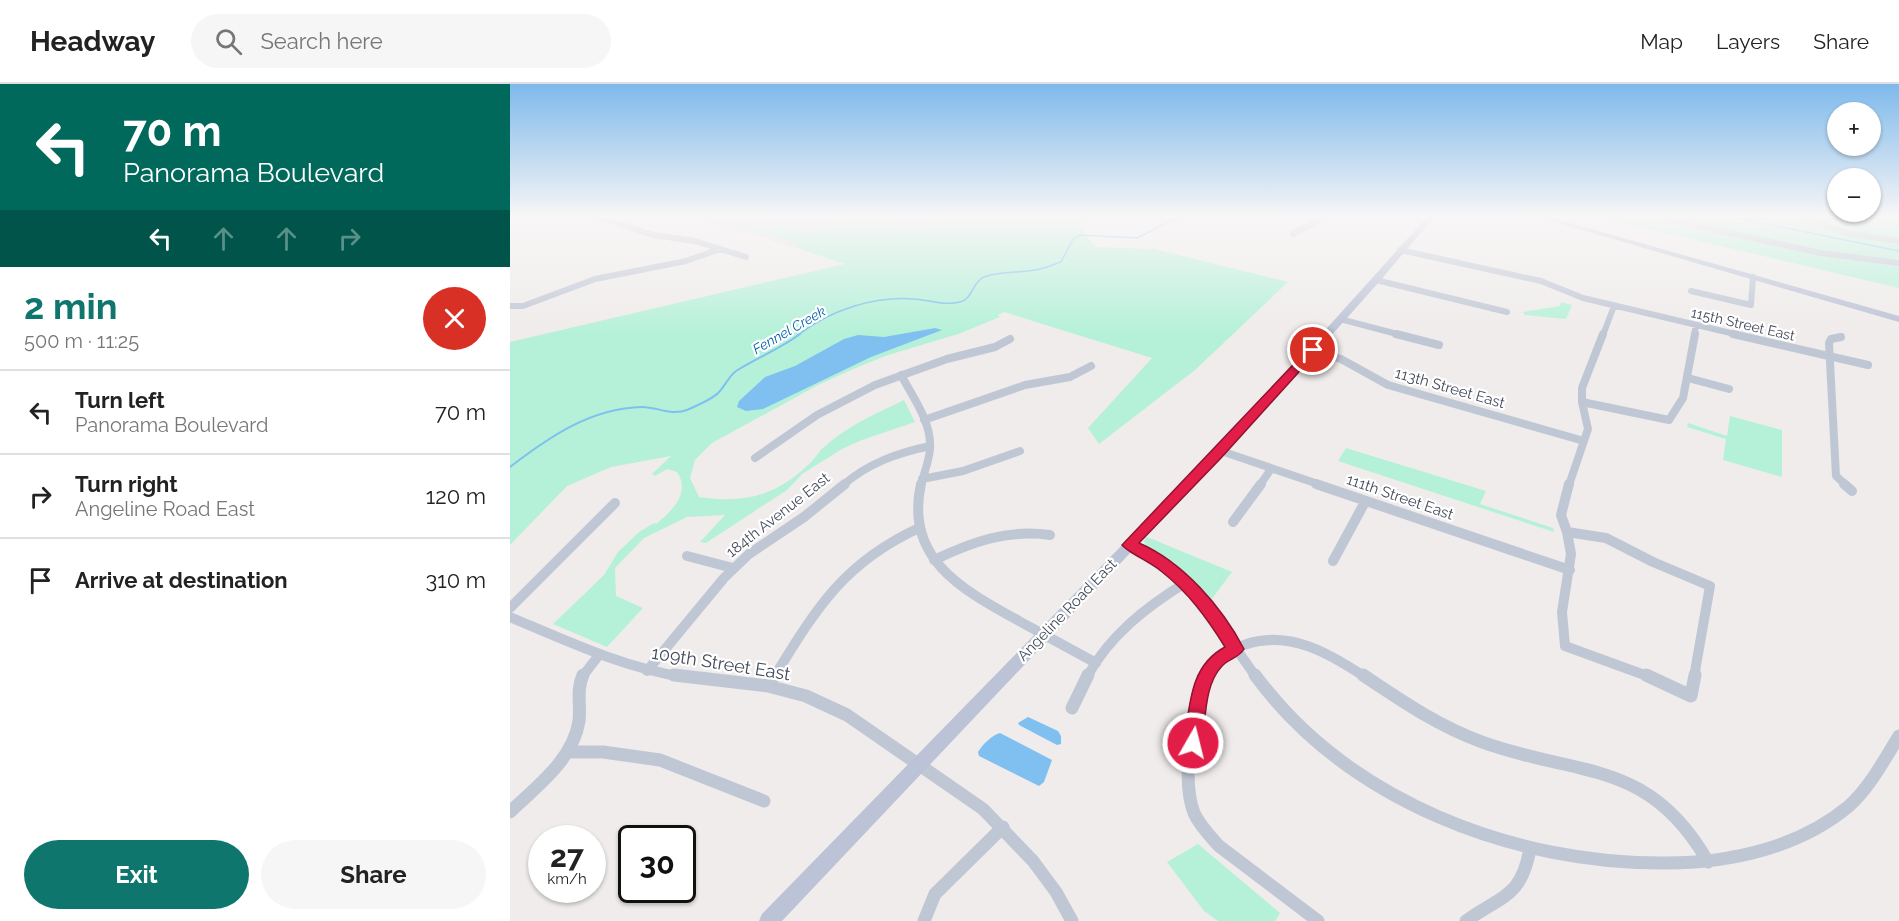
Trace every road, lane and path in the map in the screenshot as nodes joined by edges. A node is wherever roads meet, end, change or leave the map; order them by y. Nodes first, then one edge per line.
1 (700, 256) edge
2 (743, 256) edge
3 (1395, 256) edge
4 (1427, 256) edge
5 (1680, 256) edge
6 (1845, 256) edge
7 (746, 257) dead end
8 (1899, 263) edge
9 (1754, 277) junction
10 (1376, 280) junction
11 (1691, 291) dead end
12 (510, 306) edge
13 (1614, 306) junction
14 (1507, 312) dead end
15 (1899, 318) edge
16 (1340, 319) junction
17 (1696, 326) junction
18 (1841, 337) dead end
19 (1010, 339) dead end
20 (1439, 345) dead end
21 (1313, 350) junction
22 (1830, 357) junction
23 (1868, 365) dead end
24 (1091, 366) dead end
25 (901, 375) junction
26 (1688, 378) junction
27 (1729, 389) dead end
28 (1582, 402) junction
29 (924, 420) junction
30 (1584, 441) junction
31 (930, 446) junction
32 (1020, 451) dead end
33 (1221, 451) junction
34 (755, 458) dead end
35 (1271, 469) junction
36 (922, 479) junction
37 (1852, 491) dead end
38 (1365, 502) junction
39 (615, 503) dead end
40 (1233, 522) dead end
41 (919, 528) junction
42 (1567, 532) junction
43 (1050, 535) dead end
44 (1129, 545) junction
45 (687, 556) dead end
46 (934, 560) junction
47 (1333, 561) dead end
48 (733, 568) junction
49 (1570, 570) junction
50 (1185, 583) junction
51 (510, 608) edge
52 (510, 617) edge
53 (1043, 635) junction
54 (1235, 649) junction
55 (599, 655) junction
56 (1096, 663) junction
57 (647, 671) junction
58 (768, 686) junction
59 (1072, 708) dead end
60 (1899, 735) edge
61 (567, 752) junction
62 (919, 764) junction
63 (764, 801) dead end
64 (510, 812) edge
65 (1003, 827) junction
66 (1530, 849) junction
67 (1708, 862) junction
68 (769, 921) edge
69 (924, 921) edge
70 (1072, 921) edge
71 (1318, 921) edge
72 (1466, 921) edge

1 - 12 street
2 - 7 street
3 - 10 street, Angeline Road East
4 - 13 street, 115th Street East
5 - 9 street
6 - 8 street
9 - 11 street
9 - 15 street
10 - 14 street
10 - 16 street, Angeline Road East
13 - 17 street, 115th Street East
13 - 28 street
16 - 20 street
16 - 21 street, Angeline Road East
17 - 22 street, 115th Street East
17 - 26 street
18 - 22 street
19 - 25 street
21 - 30 street, 113th Street East
21 - 33 street, Angeline Road East
22 - 23 street, 115th Street East
22 - 37 street
24 - 29 street
25 - 29 street
25 - 34 street
26 - 27 street
26 - 28 street
28 - 30 street
29 - 31 street
30 - 42 street
31 - 36 street
31 - 48 street, 184th Avenue East
32 - 36 street
33 - 35 street, 111th Street East
33 - 44 street, Angeline Road East
35 - 38 street, 111th Street East
35 - 40 street
36 - 41 street
38 - 47 street
38 - 49 street, 111th Street East
39 - 51 street
41 - 46 street
41 - 58 street
42 - 49 street
42 - 49 street
43 - 46 street
44 - 50 street
44 - 53 street, Angeline Road East
45 - 48 street
46 - 53 street
48 - 57 street, 184th Avenue East
50 - 54 street
50 - 56 street
52 - 55 street, 109th Street East
53 - 56 street
53 - 62 street, Angeline Road East
54 - 66 street
54 - 67 street
54 - 71 street
55 - 57 street, 109th Street East
55 - 61 street
56 - 59 street
57 - 58 street, 109th Street East
58 - 62 street, 109th Street East
60 - 67 street
61 - 63 street
61 - 64 street
62 - 65 street, 109th Street East
62 - 68 street, Angeline Road East
65 - 69 street
65 - 70 street, 109th Street East
66 - 67 street
66 - 72 street

